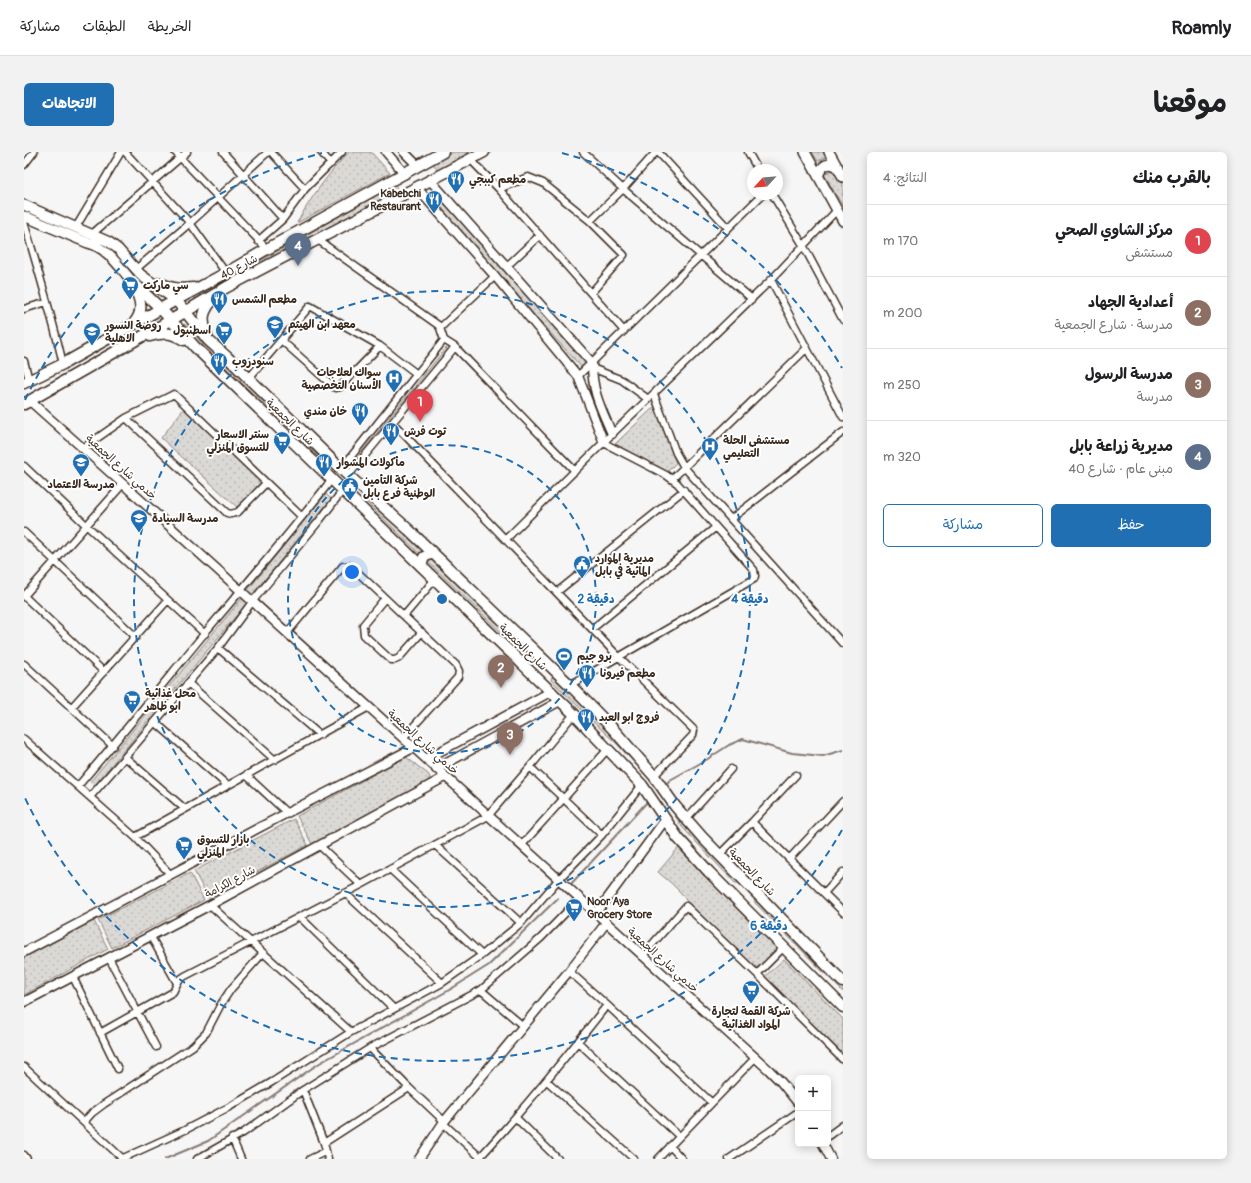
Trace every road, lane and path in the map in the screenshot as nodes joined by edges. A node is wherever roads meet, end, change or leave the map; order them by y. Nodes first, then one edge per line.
1 (34, 152) edge
2 (121, 152) edge
3 (125, 152) edge
4 (175, 152) edge
5 (187, 152) edge
6 (223, 152) edge
7 (269, 152) edge
8 (321, 152) edge
9 (342, 152) edge
10 (386, 152) edge
11 (404, 152) edge
12 (443, 152) edge
13 (484, 152) edge
14 (583, 152) edge
15 (657, 152) edge
16 (748, 152) edge
17 (805, 152) edge
18 (829, 152) edge
19 (181, 158) junction
20 (470, 159) junction
21 (331, 164) junction
22 (755, 164) edge
23 (24, 165) edge
24 (418, 166) junction
25 (838, 167) junction
26 (405, 174) junction
27 (243, 175) junction
28 (818, 176) junction
29 (843, 177) edge
30 (430, 180) junction
31 (154, 182) junction
32 (417, 188) junction
33 (305, 189) junction
34 (499, 189) junction
35 (622, 190) junction
36 (218, 198) junction
37 (757, 200) edge
38 (776, 200) edge
39 (24, 205) edge
40 (837, 210) junction
41 (337, 212) junction
42 (24, 216) edge
43 (283, 219) junction
44 (24, 221) edge
45 (590, 221) junction
46 (843, 221) edge
47 (190, 223) junction
48 (41, 224) junction
49 (344, 226) junction
50 (76, 227) junction
51 (728, 228) junction
52 (92, 234) junction
53 (540, 235) junction
54 (318, 240) junction
55 (258, 241) junction
56 (803, 245) junction
57 (267, 249) junction
58 (700, 255) junction
59 (507, 266) junction
60 (139, 273) junction
61 (226, 273) junction
62 (495, 276) junction
63 (215, 279) junction
64 (771, 280) junction
65 (132, 281) junction
66 (227, 287) junction
67 (591, 293) junction
68 (752, 299) junction
69 (176, 300) junction
70 (47, 302) junction
71 (24, 309) edge
72 (161, 309) junction
73 (185, 312) junction
74 (843, 320) edge
75 (170, 321) junction
76 (440, 328) junction
77 (126, 329) junction
78 (624, 331) junction
79 (137, 340) junction
80 (208, 340) junction
81 (281, 340) junction
82 (444, 340) junction
83 (380, 346) junction
84 (455, 347) junction
85 (196, 348) junction
86 (807, 348) junction
87 (24, 361) edge
88 (63, 364) junction
89 (592, 366) junction
90 (417, 374) junction
91 (578, 376) junction
92 (249, 378) junction
93 (26, 382) edge
94 (654, 394) junction
95 (648, 399) junction
96 (27, 402) edge
97 (843, 417) edge
98 (126, 418) junction
99 (393, 423) junction
100 (843, 432) edge
101 (612, 434) junction
102 (604, 443) junction
103 (83, 448) junction
104 (24, 466) edge
105 (684, 467) junction
106 (575, 471) junction
107 (345, 473) junction
108 (672, 478) junction
109 (332, 479) junction
110 (266, 483) junction
111 (123, 484) junction
112 (360, 486) junction
113 (343, 490) junction
114 (684, 490) junction
115 (369, 494) junction
116 (351, 498) junction
117 (360, 506) junction
118 (302, 517) junction
119 (731, 519) junction
120 (86, 525) junction
121 (716, 526) junction
122 (409, 530) junction
123 (24, 532) edge
124 (506, 539) junction
125 (398, 543) junction
126 (433, 553) junction
127 (54, 561) junction
128 (421, 566) junction
129 (435, 579) junction
130 (241, 592) junction
131 (557, 592) junction
132 (24, 596) edge
133 (385, 598) junction
134 (168, 600) junction
135 (252, 602) junction
136 (404, 616) junction
137 (592, 629) junction
138 (422, 632) junction
139 (287, 633) junction
140 (205, 634) junction
141 (136, 637) junction
142 (843, 644) edge
143 (218, 648) junction
144 (618, 656) junction
145 (24, 664) edge
146 (104, 672) junction
147 (188, 683) junction
148 (570, 685) junction
149 (547, 694) junction
150 (560, 701) junction
151 (549, 706) junction
152 (368, 707) junction
153 (71, 708) junction
154 (574, 714) junction
155 (155, 722) junction
156 (320, 735) junction
157 (403, 738) junction
158 (24, 739) edge
159 (113, 746) junction
160 (413, 748) junction
161 (608, 749) junction
162 (125, 757) junction
163 (426, 759) junction
164 (275, 760) junction
165 (530, 767) junction
166 (436, 769) junction
167 (731, 769) dead end
168 (796, 774) dead end
169 (246, 775) junction
170 (654, 776) junction
171 (445, 777) junction
172 (227, 785) junction
173 (642, 785) junction
174 (78, 786) junction
175 (90, 796) junction
176 (564, 799) junction
177 (843, 800) edge
178 (185, 808) junction
179 (287, 813) junction
180 (488, 816) junction
181 (686, 819) junction
182 (665, 820) junction
183 (752, 822) junction
184 (602, 835) junction
185 (135, 837) junction
186 (435, 845) junction
187 (320, 846) junction
188 (521, 846) junction
189 (719, 855) junction
190 (789, 859) junction
191 (390, 870) junction
192 (843, 872) edge
193 (171, 875) junction
194 (742, 879) junction
195 (558, 880) junction
196 (361, 885) junction
197 (727, 891) junction
198 (345, 893) junction
199 (824, 893) junction
200 (758, 896) junction
201 (580, 899) junction
202 (210, 905) junction
203 (744, 909) junction
204 (843, 912) edge
205 (596, 914) junction
206 (300, 917) junction
207 (521, 923) junction
208 (606, 923) junction
209 (151, 937) junction
210 (251, 942) junction
211 (783, 948) junction
212 (24, 952) edge
213 (263, 953) junction
214 (482, 956) junction
215 (642, 956) junction
216 (109, 958) junction
217 (569, 971) junction
218 (757, 974) junction
219 (73, 977) junction
220 (843, 982) edge
221 (442, 983) junction
222 (177, 984) junction
223 (481, 990) junction
224 (24, 1002) edge
225 (607, 1004) junction
226 (843, 1007) edge
227 (394, 1009) junction
228 (138, 1012) junction
229 (523, 1026) junction
230 (351, 1032) junction
231 (100, 1033) junction
232 (578, 1042) junction
233 (156, 1047) dead end
234 (370, 1048) junction
235 (755, 1058) junction
236 (843, 1060) edge
237 (24, 1068) edge
238 (118, 1069) dead end
239 (547, 1081) junction
240 (409, 1088) junction
241 (304, 1090) junction
242 (795, 1099) edge
243 (711, 1102) junction
244 (795, 1114) edge
245 (516, 1118) junction
246 (84, 1122) junction
247 (444, 1122) junction
248 (843, 1124) edge
249 (831, 1134) edge
250 (679, 1136) junction
251 (232, 1138) junction
252 (324, 1143) junction
253 (670, 1146) junction
254 (825, 1147) edge
255 (325, 1152) junction
256 (24, 1155) edge
257 (481, 1158) edge
258 (27, 1159) edge
259 (122, 1159) edge
260 (197, 1159) edge
261 (241, 1159) edge
262 (310, 1159) edge
263 (328, 1159) edge
264 (419, 1159) edge
265 (558, 1159) edge
266 (634, 1159) edge
267 (658, 1159) edge
268 (682, 1159) edge
269 (729, 1159) edge
270 (831, 1159) edge

1 - 23 street
2 - 50 street
3 - 31 street
4 - 19 street
5 - 19 street
6 - 27 street
7 - 27 street
7 - 33 street
8 - 21 street
9 - 21 street
10 - 26 street
11 - 24 street
12 - 24 main road, شارع 40
13 - 20 main road, شارع 40
14 - 35 street
15 - 35 street
15 - 51 street
16 - 22 street
17 - 28 main road
18 - 25 main road
19 - 31 street
19 - 36 street
20 - 30 main road, شارع 40
20 - 34 street
21 - 33 street
24 - 26 main road, شارع 40
25 - 28 main road
25 - 29 main road
26 - 41 main road, شارع 40
27 - 36 street
27 - 43 street
28 - 40 main road
30 - 32 main road, شارع 40
30 - 59 street
31 - 47 street
31 - 52 street
32 - 49 main road, شارع 40
32 - 62 street
33 - 43 street
34 - 45 street
34 - 53 street
35 - 45 street
35 - 58 street
36 - 47 street
36 - 55 street
37 - 51 street
38 - 56 street
39 - 50 main road
40 - 46 main road
40 - 56 street
41 - 49 main road
41 - 57 main road, شارع 40
42 - 48 main road
43 - 55 street
44 - 48 street
44 - 70 street
45 - 67 street
47 - 60 street
47 - 61 street
48 - 65 main road
49 - 54 main road, شارع 40
50 - 52 main road
51 - 58 street
52 - 60 main road
53 - 59 street
53 - 67 street
54 - 66 main road, شارع 40
54 - 76 street
55 - 57 street
56 - 64 street
56 - 74 street
57 - 61 main road, شارع 40
58 - 68 street
58 - 78 street
59 - 89 street
60 - 63 main road
60 - 69 main road, شارع الجمعية
61 - 63 main road, شارع 40
62 - 76 street
62 - 91 street
63 - 69 main road, شارع 40
64 - 68 street
64 - 86 street
65 - 72 main road, شارع الجمعية
65 - 77 main road
66 - 73 main road, شارع 40
66 - 80 main road
67 - 78 street
68 - 94 street
69 - 72 main road, شارع 40
69 - 73 main road, شارع الجمعية
70 - 71 street
70 - 88 street
72 - 75 main road, شارع الجمعية
72 - 77 main road, شارع 40
73 - 75 main road, شارع 40
73 - 80 main road, شارع الجمعية
75 - 79 main road, شارع 40
75 - 85 main road, شارع الجمعية
76 - 82 street
77 - 88 main road, شارع 40
78 - 89 street
79 - 85 main road
79 - 96 main road, شارع 40
80 - 92 main road, شارع الجمعية
81 - 83 street
81 - 83 street
81 - 92 street
82 - 84 street
82 - 90 street
83 - 90 street
84 - 99 street
84 - 106 street
85 - 109 main road, شارع الجمعية
86 - 97 street
86 - 105 street
87 - 93 street
88 - 93 main road, شارع 40
89 - 91 street
89 - 95 street
89 - 101 street
90 - 107 street
91 - 102 street
92 - 107 main road, شارع الجمعية
94 - 95 street
94 - 105 street
95 - 101 street
96 - 103 street, خدمي شارع الجمعية
98 - 103 street
98 - 110 street
98 - 110 street
99 - 107 street
99 - 124 street
100 - 119 street
101 - 102 street
102 - 106 street
102 - 108 street
103 - 111 street, خدمي شارع الجمعية
104 - 120 street
105 - 108 street
105 - 119 street
106 - 124 street
107 - 112 main road, شارع الجمعية
108 - 114 street
109 - 113 main road, شارع الجمعية
109 - 118 street
110 - 118 street
111 - 120 street
111 - 130 street, خدمي شارع الجمعية
112 - 115 main road, شارع الجمعية
112 - 116 main road
113 - 116 main road, شارع الجمعية
113 - 135 street
114 - 121 street
114 - 131 street
115 - 117 main road
115 - 122 main road, شارع الجمعية
116 - 117 main road, شارع الجمعية
117 - 125 main road, شارع الجمعية
118 - 130 street
119 - 142 street
120 - 127 street
120 - 134 street
121 - 137 street
121 - 144 street
122 - 125 main road
122 - 126 main road, شارع الجمعية
123 - 127 street
124 - 131 street
125 - 128 main road, شارع الجمعية
126 - 128 main road
126 - 148 main road, شارع الجمعية
127 - 132 street
127 - 141 street
128 - 129 main road, شارع الجمعية
129 - 136 street
129 - 149 main road, شارع الجمعية
130 - 135 street, خدمي شارع الجمعية
130 - 140 street
131 - 137 street
132 - 146 street
133 - 136 street
133 - 138 street
133 - 139 street
134 - 140 street
134 - 141 street
135 - 139 street, خدمي شارع الجمعية
135 - 143 street
136 - 138 street
137 - 144 street
138 - 157 street
139 - 152 street, خدمي شارع الجمعية
140 - 159 street
141 - 146 street
143 - 147 street
143 - 156 street
144 - 148 street
144 - 170 street
145 - 153 street
146 - 153 street
147 - 155 street
147 - 164 street
148 - 170 main road, شارع الجمعية
149 - 150 main road, شارع الجمعية
149 - 151 street
149 - 163 street
150 - 151 street
150 - 154 main road, شارع الجمعية
151 - 166 street
152 - 156 street
152 - 157 street, خدمي شارع الجمعية
153 - 159 street
154 - 161 main road, شارع الجمعية
154 - 165 street
155 - 162 street
155 - 172 street
156 - 164 street
157 - 160 street, خدمي شارع الجمعية
158 - 174 street
159 - 174 street
160 - 163 street, خدمي شارع الجمعية
160 - 179 street
161 - 173 main road, شارع الجمعية
161 - 176 street
162 - 175 street
162 - 178 street
163 - 166 street, خدمي شارع الجمعية
164 - 169 street
165 - 176 street
165 - 180 street
166 - 171 street, خدمي شارع الجمعية
167 - 181 street
168 - 183 street
169 - 172 street
169 - 179 street
170 - 181 main road, شارع الجمعية
171 - 180 street, خدمي شارع الجمعية
171 - 187 street, شارع الكرامة
172 - 178 street
173 - 182 main road, شارع الجمعية
173 - 184 street
174 - 175 street
175 - 185 street
176 - 184 street
176 - 188 street
177 - 190 street
178 - 185 street
179 - 193 street
180 - 186 street
180 - 188 street, خدمي شارع الجمعية
181 - 189 main road, شارع الجمعية
182 - 197 main road, شارع الجمعية
182 - 205 street
183 - 189 street
183 - 190 street
184 - 195 street
185 - 193 street
186 - 191 street
186 - 207 street
187 - 196 street
187 - 202 street, شارع الكرامة
188 - 195 street, خدمي شارع الجمعية
189 - 194 main road, شارع الجمعية
190 - 199 street
191 - 196 street
191 - 214 street
192 - 199 street
193 - 212 street
194 - 197 main road
194 - 200 main road, شارع الجمعية
195 - 201 street, خدمي شارع الجمعية
195 - 207 street
196 - 198 street
197 - 203 main road, شارع الجمعية
198 - 206 street
198 - 221 street
199 - 204 street
200 - 203 main road
200 - 220 main road, شارع الجمعية
201 - 205 street, خدمي شارع الجمعية
201 - 223 street
202 - 209 street, شارع الكرامة
202 - 210 street
203 - 211 main road, شارع الجمعية
205 - 208 street, خدمي شارع الجمعية
206 - 210 street
206 - 227 street
207 - 214 street
208 - 215 street, خدمي شارع الجمعية
208 - 217 street
209 - 216 street, شارع الكرامة
209 - 222 street
210 - 213 street
210 - 222 street
211 - 218 street
211 - 226 main road, شارع الجمعية
213 - 230 street
213 - 246 street
214 - 221 street
215 - 218 street
215 - 235 street, خدمي شارع الجمعية
216 - 219 street, شارع الكرامة
216 - 228 street
217 - 225 street
217 - 229 street
218 - 236 street
219 - 224 street, شارع الكرامة
219 - 231 street
221 - 227 street
222 - 228 street
223 - 229 street
223 - 234 street
225 - 232 street
225 - 243 street
227 - 230 street
228 - 231 street
228 - 233 street
229 - 247 street
230 - 259 street
231 - 238 street
232 - 239 street
232 - 250 street
234 - 240 street
234 - 241 street
235 - 242 street, خدمي شارع الجمعية
235 - 243 street
237 - 246 street
239 - 245 street
239 - 266 street
240 - 247 street
240 - 252 street
241 - 251 street
241 - 252 street
243 - 250 street
244 - 269 street
245 - 257 street
245 - 265 street
246 - 259 street
247 - 257 street
247 - 264 street
248 - 249 street
250 - 253 street
251 - 260 street
251 - 261 street
252 - 255 street
253 - 267 street
253 - 268 street
254 - 270 street
255 - 262 street
255 - 263 street
256 - 258 street

